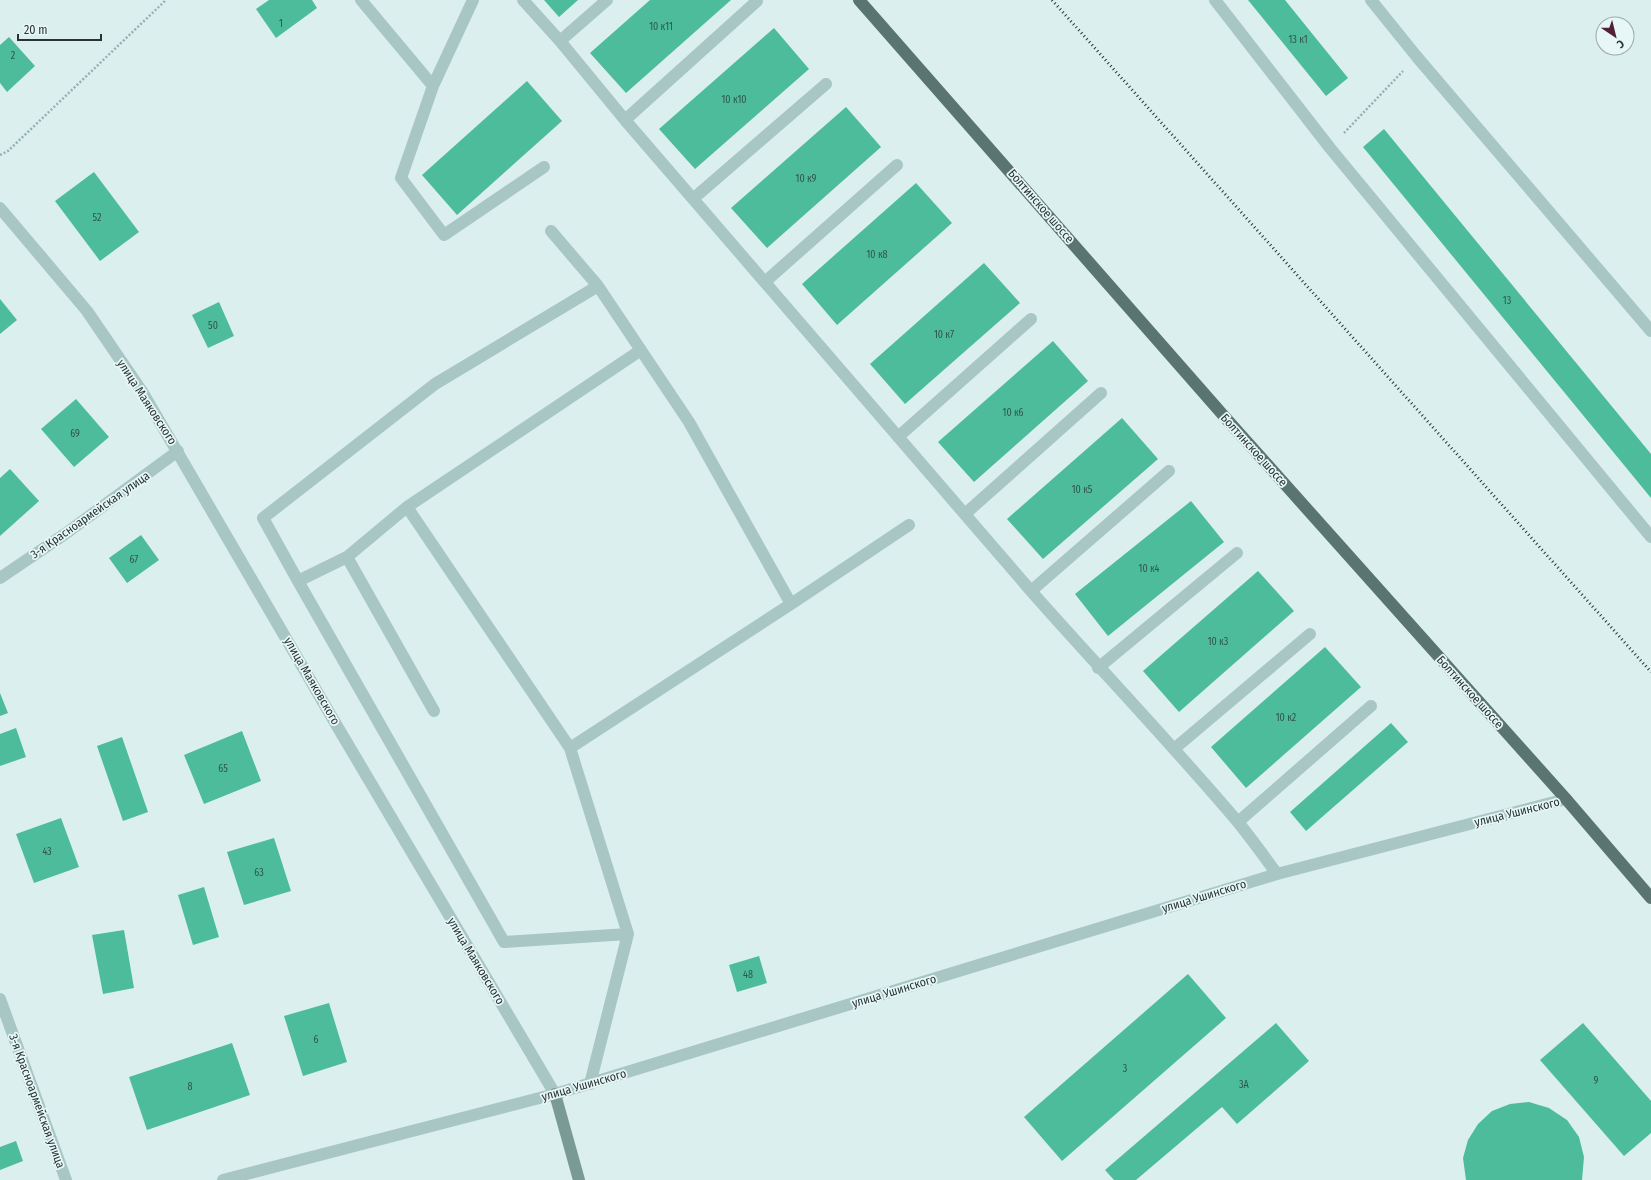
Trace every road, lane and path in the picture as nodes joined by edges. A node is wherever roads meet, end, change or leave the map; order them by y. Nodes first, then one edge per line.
1 (166, 0) edge
2 (361, 0) edge
3 (473, 0) edge
4 (523, 0) edge
5 (607, 0) edge
6 (859, 0) edge
7 (1215, 0) edge
8 (1371, 0) edge
9 (757, 1) dead end
10 (560, 41) junction
11 (1417, 57) junction
12 (826, 84) dead end
13 (433, 86) junction
14 (625, 120) junction
15 (1330, 148) junction
16 (0, 155) edge
17 (897, 165) dead end
18 (544, 167) dead end
19 (694, 198) junction
20 (0, 208) edge
21 (551, 230) dead end
22 (766, 281) junction
23 (598, 286) junction
24 (1031, 319) dead end
25 (1651, 331) edge
26 (641, 350) junction
27 (1101, 394) dead end
28 (898, 437) junction
29 (178, 451) junction
30 (1169, 471) dead end
31 (407, 507) junction
32 (965, 514) junction
33 (909, 526) dead end
34 (1651, 537) edge
35 (1237, 553) dead end
36 (347, 557) junction
37 (0, 578) edge
38 (298, 581) junction
39 (1031, 591) junction
40 (791, 604) junction
41 (1310, 634) dead end
42 (1098, 668) junction
43 (1371, 706) dead end
44 (434, 711) dead end
45 (570, 748) junction
46 (1174, 749) junction
47 (1566, 800) junction
48 (1238, 822) junction
49 (1277, 874) junction
50 (1651, 898) edge
51 (628, 934) junction
52 (0, 999) edge
53 (590, 1084) junction
54 (555, 1094) junction
55 (227, 1179) edge
56 (66, 1180) edge
57 (579, 1180) edge

1 - 16 path
2 - 13 street
3 - 13 street
4 - 10 street
5 - 10 street
6 - 47 main road, Болтинское шоссе
7 - 15 street
8 - 11 street
9 - 14 street
10 - 14 street
11 - 15 path
11 - 25 street
12 - 19 street
13 - 18 street
14 - 19 street
15 - 34 street
17 - 22 street
19 - 22 street
20 - 29 street, улица Маяковского
21 - 23 street
22 - 28 street
23 - 26 street
23 - 38 street
24 - 28 street
26 - 31 street
26 - 40 street
27 - 32 street
28 - 32 street
29 - 37 street, 3-я Красноармейская улица
29 - 54 street, улица Маяковского
30 - 39 street
31 - 36 street
31 - 45 street
32 - 39 street
33 - 40 street
35 - 42 street
36 - 38 street
36 - 44 street
38 - 51 street
39 - 42 street
40 - 45 street
41 - 46 street
42 - 46 street
43 - 48 street
45 - 51 street
46 - 48 street
47 - 49 street, улица Ушинского
47 - 50 main road, Болтинское шоссе
48 - 49 street
49 - 53 street, улица Ушинского
51 - 53 street
52 - 56 street, 3-я Красноармейская улица
53 - 54 street, улица Ушинского
54 - 55 street, улица Ушинского
54 - 57 street, улица Маяковского

